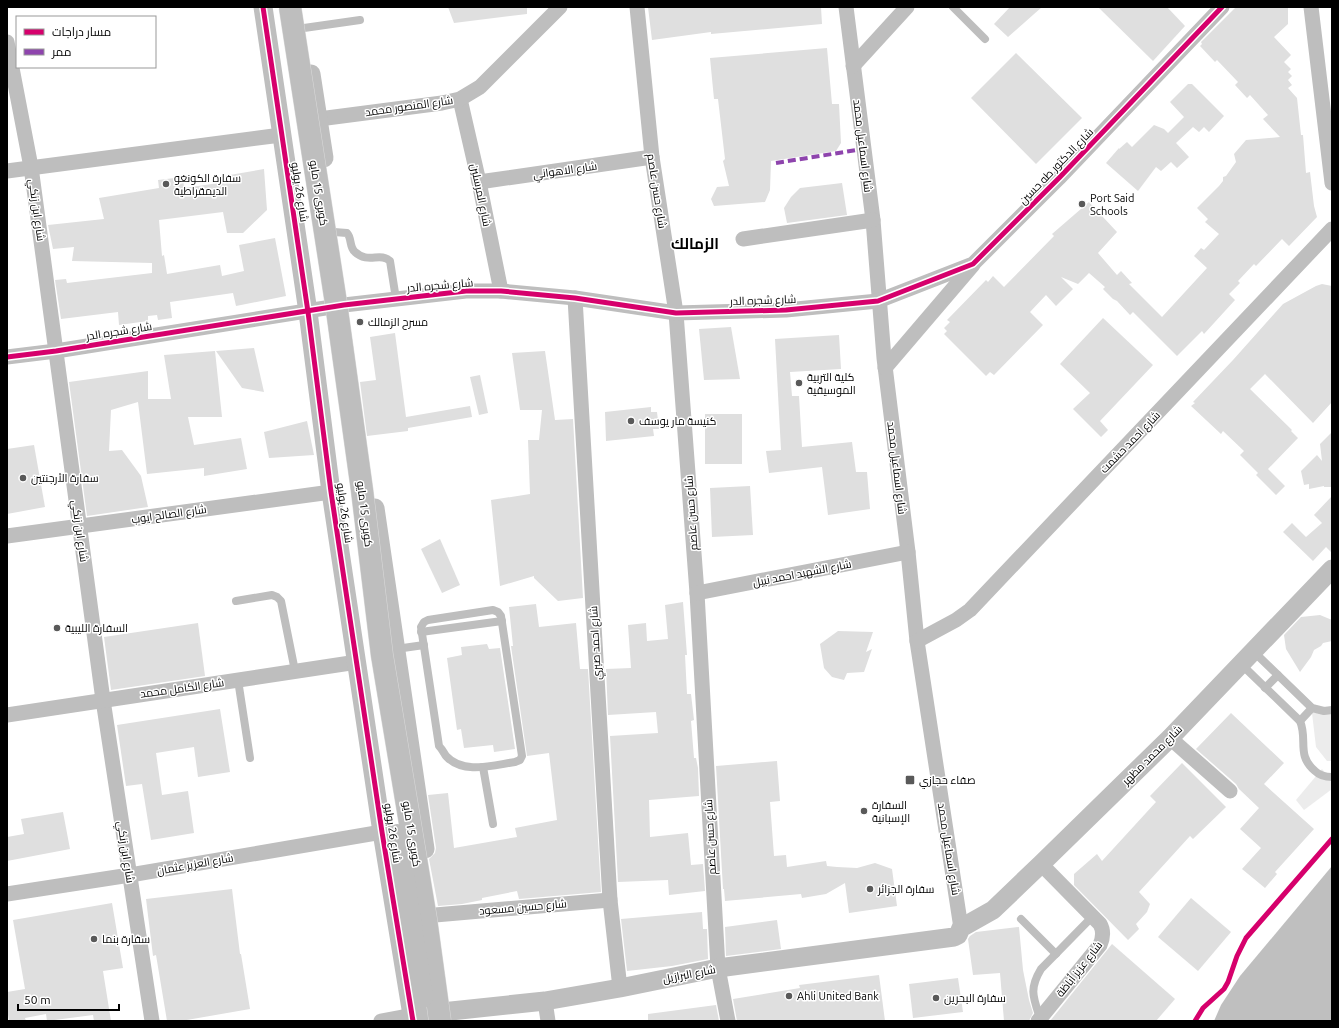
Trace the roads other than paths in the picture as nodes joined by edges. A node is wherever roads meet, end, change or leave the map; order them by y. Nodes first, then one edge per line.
1 (263, 7) edge
2 (276, 7) edge
3 (290, 7) edge
4 (300, 7) edge
5 (560, 7) edge
6 (637, 7) edge
7 (846, 7) edge
8 (907, 7) edge
9 (953, 7) edge
10 (1222, 7) edge
11 (1311, 7) edge
12 (360, 20) dead end
13 (304, 28) junction
14 (985, 39) dead end
15 (7, 42) edge
16 (853, 66) junction
17 (460, 99) junction
18 (319, 119) junction
19 (281, 135) junction
20 (652, 157) junction
21 (32, 167) junction
22 (7, 171) edge
23 (479, 182) junction
24 (1332, 183) edge
25 (873, 220) junction
26 (1332, 229) edge
27 (334, 232) junction
28 (743, 239) dead end
29 (974, 264) junction
30 (501, 291) junction
31 (575, 298) junction
32 (396, 299) junction
33 (878, 301) junction
34 (344, 305) junction
35 (308, 312) junction
36 (676, 313) junction
37 (56, 351) junction
38 (7, 357) edge
39 (884, 363) junction
40 (331, 492) junction
41 (80, 526) junction
42 (7, 536) edge
43 (908, 552) junction
44 (1329, 578) edge
45 (697, 593) junction
46 (236, 601) dead end
47 (917, 641) junction
48 (424, 645) junction
49 (395, 649) junction
50 (1247, 658) junction
51 (357, 662) junction
52 (295, 672) junction
53 (1278, 675) junction
54 (238, 680) junction
55 (1265, 688) junction
56 (103, 700) junction
57 (1312, 708) junction
58 (1332, 710) edge
59 (7, 715) edge
60 (1300, 721) junction
61 (1170, 738) junction
62 (250, 758) dead end
63 (483, 766) junction
64 (1332, 777) edge
65 (1230, 791) dead end
66 (493, 824) dead end
67 (382, 832) junction
68 (1041, 864) junction
69 (130, 875) junction
70 (7, 894) edge
71 (610, 900) junction
72 (435, 915) junction
73 (1093, 916) junction
74 (1021, 919) dead end
75 (962, 928) junction
76 (1056, 954) junction
77 (718, 968) junction
78 (620, 988) junction
79 (545, 1001) junction
80 (445, 1018) edge
81 (417, 1019) edge
82 (1039, 1020) edge
83 (152, 1021) edge
84 (381, 1021) edge
85 (548, 1021) edge
86 (728, 1021) edge

1 - 19 street, شارع 26 يوليو
2 - 81 highway, كوبرى 15 مايو, bridge
3 - 80 highway, كوبرى 15 مايو, bridge
4 - 13 street
5 - 17 street, شارع المنصور محمد
6 - 20 street, شارع حسن عاصم
7 - 16 street, شارع اسماعيل محمد
8 - 16 street
9 - 14 lane
10 - 29 street, شارع الدكتور طه حسين
11 - 24 street
12 - 13 lane
13 - 18 street
15 - 21 street, شارع ابن زنكي
16 - 25 street, شارع اسماعيل محمد
17 - 18 street, شارع المنصور محمد
17 - 23 street, شارع المرسلين
18 - 27 street
19 - 21 street
19 - 35 street, شارع 26 يوليو
20 - 23 street, شارع الاهواني
20 - 36 street, شارع حسن عاصم
21 - 22 street
21 - 37 street, شارع ابن زنكي
23 - 30 street, شارع المرسلين
25 - 28 street
25 - 33 street, شارع اسماعيل محمد
26 - 47 street, شارع احمد حشمت
27 - 32 lane
27 - 34 street
29 - 33 street, شارع الدكتور طه حسين
29 - 39 street, شارع الدكتور طه حسين
30 - 31 street, شارع شجره الدر
30 - 32 street, شارع شجره الدر
31 - 36 street, شارع شجره الدر
31 - 71 street, شارع احمد صبري
32 - 34 street, شارع شجره الدر
33 - 36 street, شارع شجره الدر
33 - 39 street, شارع اسماعيل محمد
34 - 35 street, شارع شجره الدر
34 - 49 street
35 - 37 street, شارع شجره الدر
35 - 40 street, شارع 26 يوليو
36 - 45 street, شارع حسن عاصم
37 - 38 street, شارع شجره الدر
37 - 41 street, شارع ابن زنكي
39 - 43 street, شارع اسماعيل محمد
40 - 41 street, شارع الصالح ايوب
40 - 51 street, شارع 26 يوليو
41 - 42 street, شارع الصالح ايوب
41 - 56 street, شارع ابن زنكي
43 - 45 street, شارع الشهيد احمد نبيل
43 - 47 street, شارع اسماعيل محمد
44 - 50 street, شارع محمد مظهر
45 - 77 street, شارع حسن عاصم
46 - 52 lane
47 - 75 street, شارع اسماعيل محمد
48 - 49 lane
48 - 63 lane
48 - 63 lane
49 - 72 street
50 - 53 lane
50 - 55 lane
50 - 61 street, شارع محمد مظهر
51 - 52 street, شارع الكامل محمد
51 - 67 street, شارع 26 يوليو
52 - 54 street, شارع الكامل محمد
53 - 55 lane
53 - 57 lane
54 - 56 street, شارع الكامل محمد
54 - 62 lane
55 - 60 lane
56 - 59 street, شارع الكامل محمد
56 - 69 street, شارع ابن زنكي
57 - 58 lane
57 - 60 lane
60 - 64 lane
61 - 65 street
61 - 68 street, شارع محمد مظهر
63 - 66 lane
67 - 69 street, شارع العزيز عثمان
67 - 81 street, شارع 26 يوليو
68 - 73 street, شارع عزيز أباظة
68 - 75 street, شارع محمد مظهر
69 - 70 street, شارع العزيز عثمان
69 - 83 street, شارع ابن زنكي
71 - 72 street, شارع حسين مسعود
71 - 78 street, شارع احمد صبري
72 - 80 street
73 - 76 lane
73 - 82 street, شارع عزيز أباظة
74 - 76 lane
75 - 77 street, شارع البرازيل
76 - 82 lane
77 - 78 street, شارع البرازيل
77 - 86 street, شارع حسن عاصم
78 - 79 street, شارع البرازيل
79 - 80 street, شارع البرازيل
79 - 85 street
80 - 81 street, شارع البرازيل
81 - 84 street

